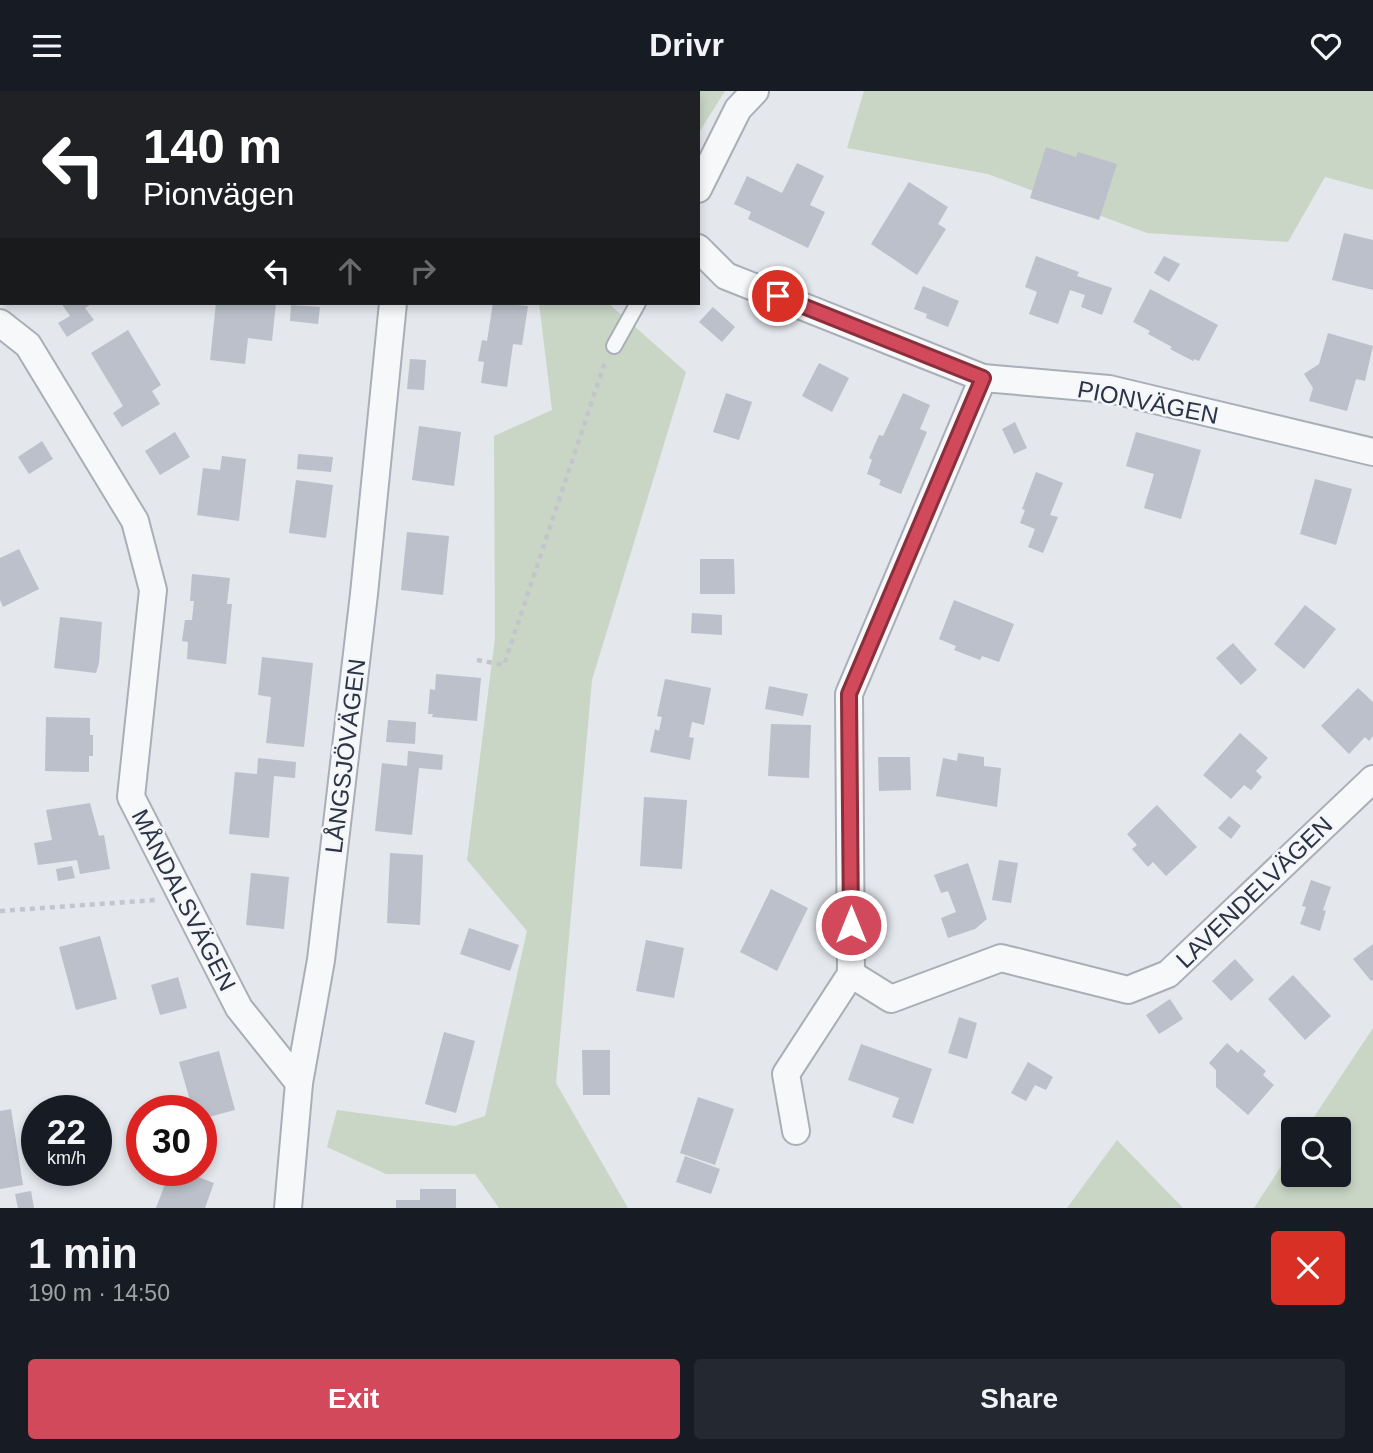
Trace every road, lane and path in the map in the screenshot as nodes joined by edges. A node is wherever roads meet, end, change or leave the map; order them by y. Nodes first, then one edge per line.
1 (755, 91) edge
2 (700, 185) edge
3 (700, 250) edge
4 (393, 305) edge
5 (637, 305) edge
6 (0, 323) edge
7 (614, 346) joint
8 (983, 378) junction
9 (1373, 452) edge
10 (477, 660) dead end
11 (1373, 779) edge
12 (183, 898) junction
13 (0, 911) edge
14 (851, 974) junction
15 (299, 1083) junction
16 (796, 1131) dead end
17 (288, 1208) edge

1 - 2 street
3 - 8 street, PIONVÄGEN
4 - 15 street, LÅNGSJÖVÄGEN
5 - 7 lane
6 - 12 street, MÅNDALSVÄGEN
7 - 10 path
8 - 9 street, PIONVÄGEN
8 - 14 street
11 - 14 street, LAVENDELVÄGEN
12 - 13 path
12 - 15 street, MÅNDALSVÄGEN
14 - 16 street
15 - 17 street, LÅNGSJÖVÄGEN

